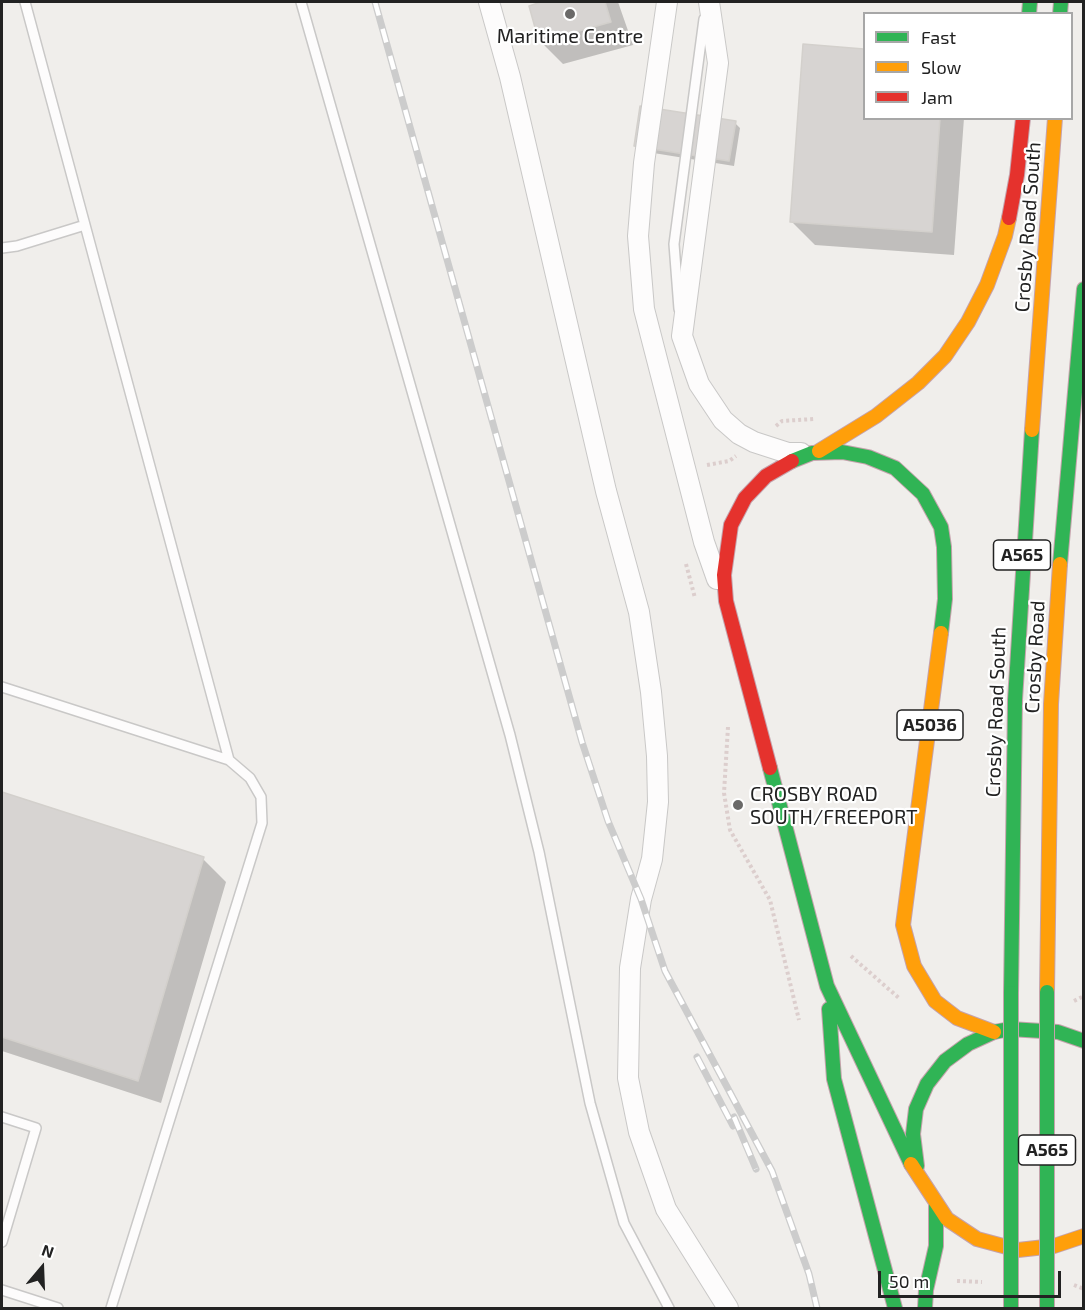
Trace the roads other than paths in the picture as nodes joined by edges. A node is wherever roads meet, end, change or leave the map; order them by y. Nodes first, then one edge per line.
1 (25, 2) edge
2 (301, 2) edge
3 (489, 2) edge
4 (667, 2) edge
5 (708, 2) edge
6 (1023, 120) edge
7 (1055, 120) edge
8 (85, 225) junction
9 (2, 249) edge
10 (1083, 289) edge
11 (816, 452) junction
12 (726, 601) junction
13 (2, 687) edge
14 (229, 760) junction
15 (828, 986) junction
16 (994, 1032) junction
17 (1083, 1041) edge
18 (2, 1117) edge
19 (924, 1187) junction
20 (936, 1206) junction
21 (1083, 1236) edge
22 (2, 1242) edge
23 (2, 1290) edge
24 (58, 1308) edge
25 (111, 1308) edge
26 (669, 1308) edge
27 (728, 1308) edge
28 (895, 1308) edge
29 (925, 1308) edge
30 (1011, 1308) edge
31 (1047, 1308) edge

1 - 8 lane
2 - 26 lane
3 - 27 street
4 - 12 street
5 - 11 street
6 - 11 highway
7 - 30 highway, Crosby Road South / A565, bridge
8 - 9 lane
8 - 14 lane
10 - 31 highway, Crosby Road / A565, bridge
11 - 12 highway, A5036
11 - 16 highway, A5036
12 - 15 highway, A5036
13 - 14 lane
14 - 25 lane
15 - 19 highway, A5036
15 - 28 highway
16 - 17 highway, A5036
16 - 19 highway, A5036
18 - 22 lane
19 - 20 highway, A5036
20 - 21 highway, A5036
20 - 29 highway
23 - 24 lane

